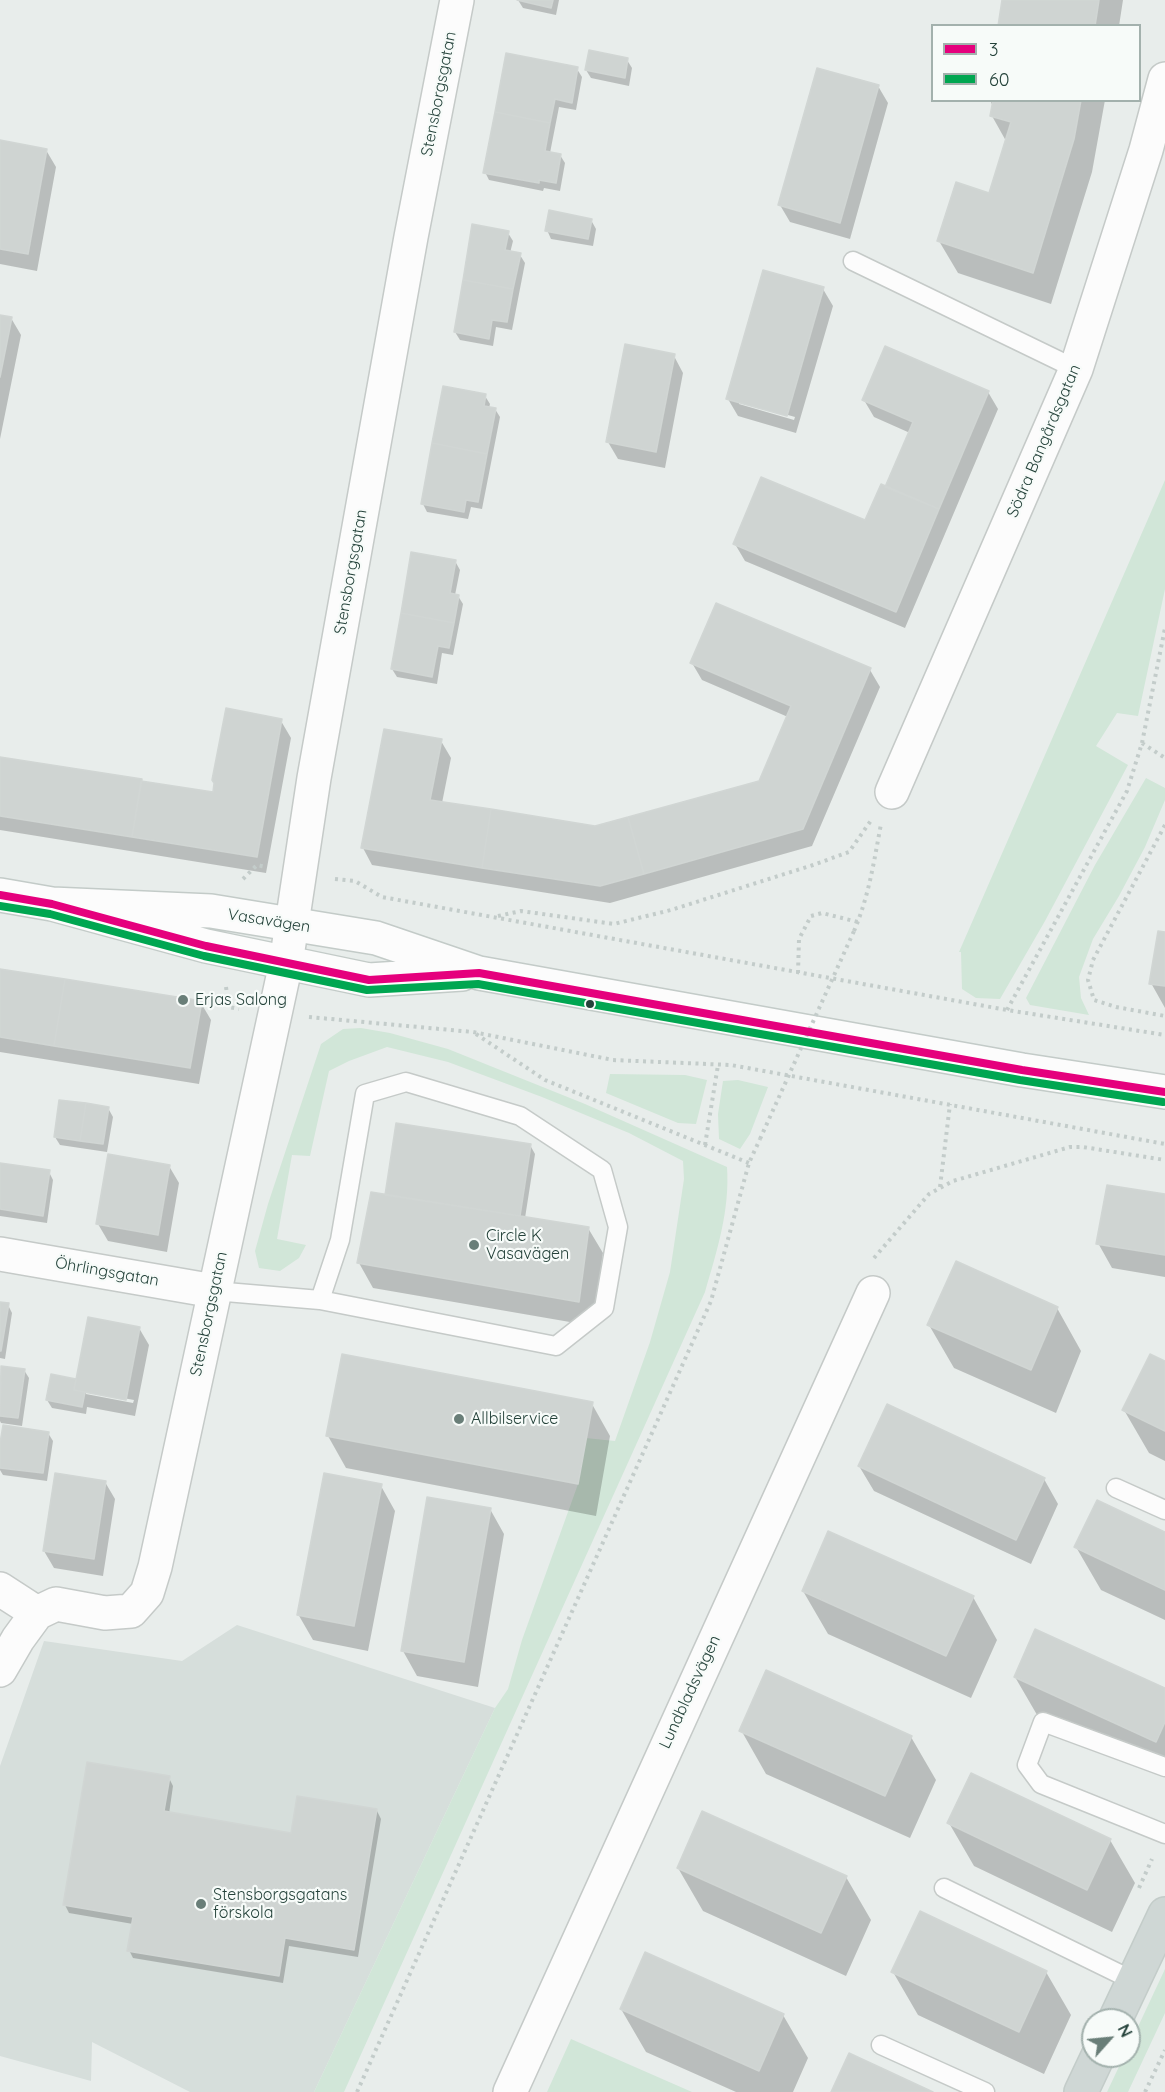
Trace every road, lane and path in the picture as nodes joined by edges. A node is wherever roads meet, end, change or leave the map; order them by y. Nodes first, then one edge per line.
1 (458, 0) edge
2 (1165, 79) edge
3 (853, 261) dead end
4 (1076, 369) junction
5 (1165, 628) edge
6 (1142, 743) junction
7 (1165, 758) edge
8 (892, 792) junction
9 (1165, 825) edge
10 (300, 875) junction
11 (337, 879) dead end
12 (239, 884) dead end
13 (0, 896) edge
14 (52, 904) junction
15 (494, 917) junction
16 (858, 922) junction
17 (292, 924) junction
18 (286, 963) junction
19 (479, 973) junction
20 (798, 973) junction
21 (1007, 1010) junction
22 (1165, 1016) edge
23 (309, 1017) dead end
24 (473, 1032) junction
25 (1165, 1035) edge
26 (718, 1065) junction
27 (1165, 1092) edge
28 (950, 1104) junction
29 (1165, 1144) edge
30 (705, 1145) junction
31 (1165, 1160) edge
32 (749, 1163) junction
33 (940, 1188) junction
34 (0, 1254) edge
35 (214, 1291) junction
36 (873, 1293) joint
37 (320, 1300) junction
38 (1116, 1488) dead end
39 (1165, 1510) edge
40 (0, 1589) edge
41 (37, 1613) junction
42 (0, 1670) edge
43 (1165, 1767) edge
44 (1165, 1834) edge
45 (944, 1888) dead end
46 (1165, 1914) edge
47 (1134, 1981) junction
48 (1121, 2008) edge
49 (881, 2045) dead end
50 (1165, 2050) edge
51 (1092, 2068) edge
52 (357, 2092) edge
53 (510, 2092) edge
54 (985, 2092) edge
55 (1081, 2092) edge
56 (1145, 2092) edge

1 - 10 street, Stensborgsgatan
2 - 4 street, Södra Bangårdsgatan
3 - 4 lane
4 - 8 street, Södra Bangårdsgatan
5 - 6 path
6 - 7 path
6 - 21 path
8 - 15 path
8 - 16 path
9 - 22 path
10 - 12 path
10 - 17 street, Stensborgsgatan
11 - 15 path
13 - 14 street, Vasavägen
14 - 17 street, Vasavägen
14 - 18 street, Vasavägen
15 - 20 path
16 - 20 path
16 - 32 path, bridge
17 - 18 street, Stensborgsgatan
17 - 19 street, Vasavägen
18 - 19 street, Vasavägen
18 - 35 street, Stensborgsgatan
19 - 27 street, Vasavägen
20 - 21 path
21 - 25 path
23 - 24 path
24 - 26 path
24 - 30 path
26 - 28 path
26 - 30 path
28 - 29 path
28 - 33 path
30 - 32 path
31 - 33 path
32 - 52 path
33 - 36 path
34 - 35 street, Öhrlingsgatan
35 - 37 lane
35 - 41 street, Stensborgsgatan
36 - 53 street, Lundbladsvägen
37 - 37 lane
38 - 39 lane
40 - 41 street
41 - 42 street
43 - 44 lane
45 - 47 lane
46 - 47 main road
47 - 48 main road
49 - 54 lane
50 - 56 path
51 - 55 main road

